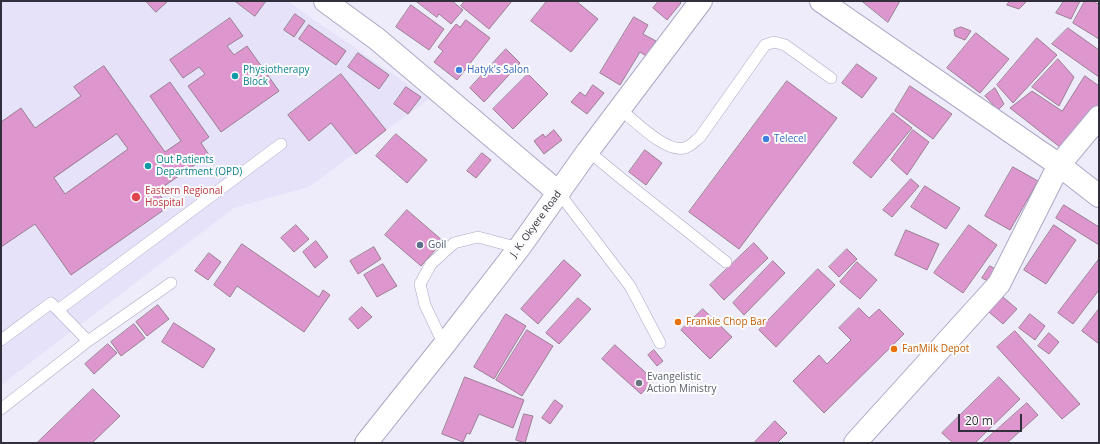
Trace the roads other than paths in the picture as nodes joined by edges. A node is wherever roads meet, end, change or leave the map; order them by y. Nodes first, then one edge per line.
1 (325, 1) edge
2 (701, 1) edge
3 (821, 1) edge
4 (831, 78) dead end
5 (620, 109) junction
6 (1099, 117) edge
7 (281, 144) dead end
8 (588, 151) junction
9 (1059, 165) junction
10 (559, 192) junction
11 (1099, 196) edge
12 (519, 248) junction
13 (726, 262) dead end
14 (171, 283) dead end
15 (58, 310) junction
16 (1, 340) edge
17 (88, 341) junction
18 (660, 343) dead end
19 (444, 346) junction
20 (1, 409) edge
21 (366, 443) edge
22 (855, 443) edge

1 - 10 street
2 - 5 street, J. K. Okyere Road
3 - 9 street
4 - 5 lane
5 - 8 street, J. K. Okyere Road
6 - 9 street
7 - 15 lane
8 - 10 street, J. K. Okyere Road
8 - 13 lane
9 - 11 street
9 - 22 street
10 - 12 street, J. K. Okyere Road
10 - 18 lane
12 - 19 street, J. K. Okyere Road
12 - 19 lane
14 - 17 lane
15 - 16 lane
15 - 17 lane
17 - 20 lane
19 - 21 street, J. K. Okyere Road

